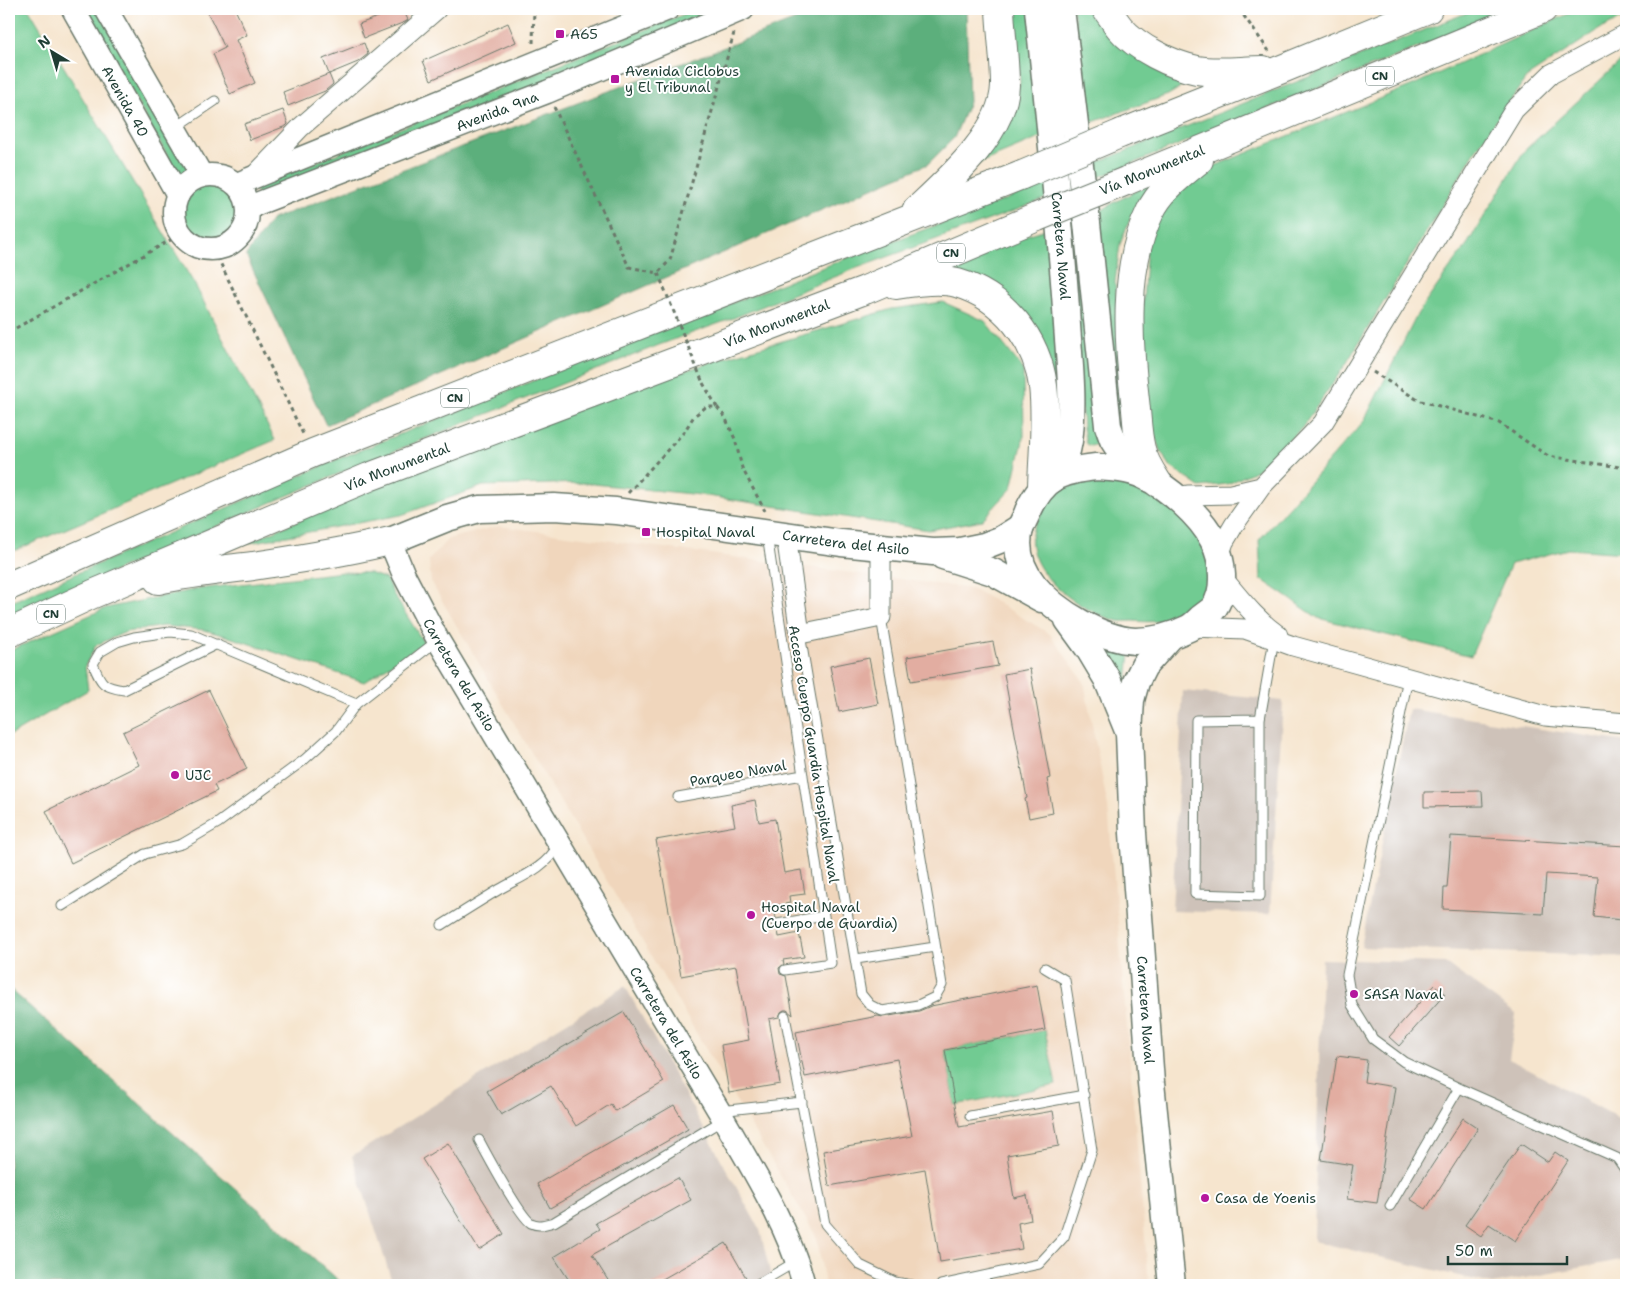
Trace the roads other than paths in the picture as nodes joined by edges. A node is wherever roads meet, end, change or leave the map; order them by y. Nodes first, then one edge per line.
1 (73, 9) edge
2 (106, 9) edge
3 (437, 9) edge
4 (668, 9) edge
5 (742, 9) edge
6 (1000, 9) edge
7 (1038, 9) edge
8 (1061, 9) edge
9 (1106, 9) edge
10 (1428, 9) edge
11 (1543, 9) edge
12 (1626, 34) edge
13 (1282, 69) junction
14 (215, 101) dead end
15 (174, 128) junction
16 (1217, 144) junction
17 (202, 176) junction
18 (245, 181) junction
19 (178, 195) junction
20 (249, 207) junction
21 (906, 219) junction
22 (865, 290) junction
23 (1133, 471) junction
24 (1048, 482) junction
25 (1261, 486) junction
26 (1166, 490) junction
27 (1021, 528) junction
28 (776, 534) junction
29 (390, 541) junction
30 (881, 548) junction
31 (933, 552) junction
32 (1220, 566) junction
33 (9, 586) edge
34 (93, 594) junction
35 (1057, 608) junction
36 (882, 618) junction
37 (1181, 632) junction
38 (9, 633) edge
39 (800, 634) junction
40 (1274, 639) junction
41 (438, 640) junction
42 (217, 644) junction
43 (1294, 646) junction
44 (1408, 678) junction
45 (356, 704) junction
46 (1260, 719) junction
47 (1626, 723) edge
48 (1129, 733) junction
49 (803, 775) junction
50 (678, 798) dead end
51 (559, 843) junction
52 (62, 906) dead end
53 (824, 916) junction
54 (777, 924) dead end
55 (442, 925) dead end
56 (935, 947) junction
57 (856, 960) junction
58 (1045, 968) dead end
59 (785, 970) dead end
60 (785, 1016) dead end
61 (1459, 1088) junction
62 (1084, 1095) junction
63 (802, 1102) junction
64 (721, 1115) junction
65 (970, 1116) dead end
66 (478, 1140) dead end
67 (1622, 1157) edge
68 (1626, 1171) edge
69 (1390, 1206) dead end
70 (798, 1261) junction
71 (756, 1285) edge
72 (804, 1285) edge
73 (912, 1285) edge
74 (941, 1285) edge
75 (1172, 1285) edge

1 - 19 street, Avenida 40
2 - 15 street
3 - 18 street
4 - 18 street, Avenida 9na
5 - 20 street, Avenida 9na
6 - 21 highway
7 - 24 main road, Carretera Naval
8 - 23 main road, Carretera Naval
9 - 13 highway
10 - 13 highway, CN
11 - 16 highway, Vía Monumental / CN
12 - 25 street
13 - 21 highway, CN, bridge
14 - 15 lane
15 - 17 street
16 - 22 highway, Vía Monumental / CN, bridge
16 - 26 highway
17 - 18 street
17 - 19 street
18 - 20 street
19 - 20 street
21 - 33 highway, CN
22 - 24 highway
22 - 34 highway, Vía Monumental / CN
23 - 24 main road
23 - 26 main road
24 - 27 main road, Carretera Naval
25 - 26 street
25 - 32 street
26 - 32 main road
27 - 31 main road, Carretera del Asilo
27 - 35 main road
28 - 29 main road, Carretera del Asilo
28 - 30 main road, Carretera del Asilo
28 - 39 street
28 - 49 lane, Acceso Cuerpo Guardia Hospital Naval
29 - 34 highway
29 - 41 street, Carretera del Asilo
30 - 31 main road, Carretera del Asilo
30 - 36 street
31 - 35 main road, Carretera del Asilo
32 - 37 main road, Carretera Naval
32 - 43 street
34 - 38 highway, Vía Monumental / CN
35 - 37 main road
35 - 48 main road, Carretera Naval
36 - 39 street
36 - 56 lane
37 - 40 street
37 - 48 main road, Carretera Naval
39 - 57 lane
40 - 43 street
40 - 46 lane
41 - 45 lane
41 - 51 street, Carretera del Asilo
42 - 42 lane
42 - 45 lane
43 - 44 street
44 - 47 street
44 - 61 lane
45 - 52 lane
46 - 46 lane
48 - 75 main road, Carretera Naval
49 - 50 lane, Parqueo Naval
49 - 53 lane, Acceso Cuerpo Guardia Hospital Naval
51 - 55 lane
51 - 64 street, Carretera del Asilo
53 - 54 lane
53 - 59 lane, Acceso Cuerpo Guardia Hospital Naval
56 - 57 lane
56 - 57 lane
58 - 62 lane
60 - 63 lane
61 - 67 lane
61 - 69 lane
62 - 65 lane
62 - 74 lane
63 - 64 lane
63 - 73 lane
64 - 66 lane
64 - 70 street, Carretera del Asilo
67 - 68 lane
70 - 71 lane
70 - 72 street, Carretera del Asilo

